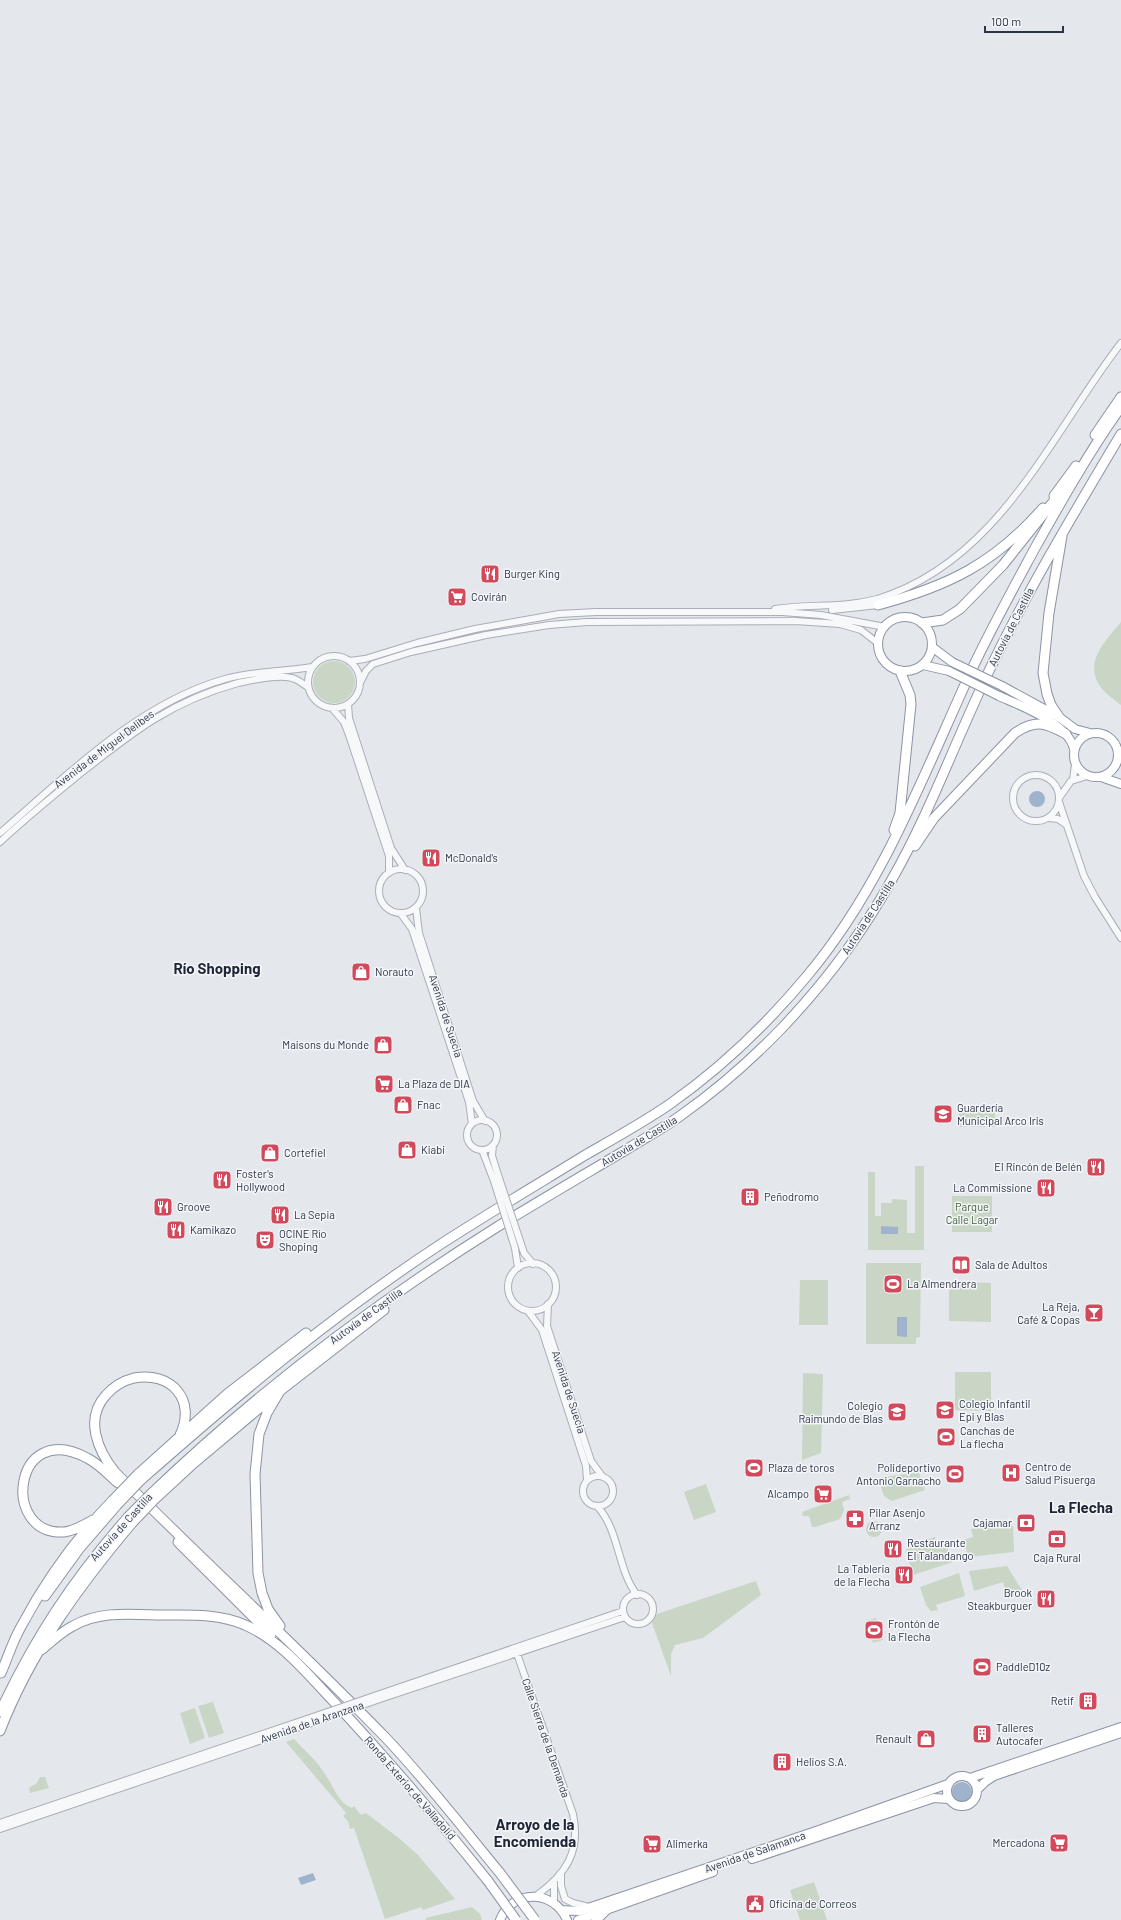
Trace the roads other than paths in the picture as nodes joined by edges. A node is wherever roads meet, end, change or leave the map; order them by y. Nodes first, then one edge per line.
1 (1121, 343) edge
2 (1121, 397) edge
3 (1121, 407) edge
4 (1121, 434) edge
5 (1076, 466) junction
6 (1063, 531) junction
7 (878, 605) joint
8 (759, 611) junction
9 (782, 612) junction
10 (922, 623) junction
11 (885, 627) junction
12 (879, 644) junction
13 (932, 647) junction
14 (349, 661) junction
15 (923, 665) junction
16 (312, 667) junction
17 (900, 671) junction
18 (360, 683) junction
19 (308, 687) junction
20 (348, 704) junction
21 (332, 708) junction
22 (1059, 717) junction
23 (1090, 733) junction
24 (1066, 734) junction
25 (1074, 749) junction
26 (1118, 760) junction
27 (1075, 764) junction
28 (1121, 768) edge
29 (1087, 776) junction
30 (1101, 777) junction
31 (1071, 782) junction
32 (1054, 784) junction
33 (1121, 784) edge
34 (1059, 800) junction
35 (1049, 818) junction
36 (1067, 825) junction
37 (0, 833) edge
38 (0, 842) edge
39 (880, 868) junction
40 (405, 870) junction
41 (389, 873) junction
42 (893, 879) junction
43 (416, 908) junction
44 (400, 914) junction
45 (1121, 938) edge
46 (485, 1121) junction
47 (472, 1124) junction
48 (493, 1145) junction
49 (482, 1150) junction
50 (496, 1179) junction
51 (499, 1226) junction
52 (533, 1264) junction
53 (407, 1267) junction
54 (518, 1268) junction
55 (548, 1304) junction
56 (528, 1311) junction
57 (280, 1391) junction
58 (180, 1435) junction
59 (602, 1476) junction
60 (139, 1477) junction
61 (587, 1480) junction
62 (153, 1496) junction
63 (115, 1502) junction
64 (608, 1502) junction
65 (597, 1506) junction
66 (607, 1516) junction
67 (93, 1520) junction
68 (130, 1520) junction
69 (633, 1596) junction
70 (624, 1614) junction
71 (41, 1650) junction
72 (516, 1650) junction
73 (296, 1662) junction
74 (315, 1666) junction
75 (1, 1674) edge
76 (0, 1712) edge
77 (308, 1721) junction
78 (1121, 1727) edge
79 (0, 1731) edge
80 (1121, 1733) edge
81 (970, 1778) junction
82 (948, 1784) junction
83 (977, 1790) junction
84 (948, 1799) junction
85 (0, 1823) edge
86 (0, 1829) edge
87 (561, 1874) junction
88 (554, 1883) junction
89 (536, 1896) junction
90 (554, 1903) junction
91 (591, 1907) junction
92 (608, 1908) junction
93 (562, 1910) junction
94 (500, 1920) edge
95 (516, 1920) edge
96 (535, 1920) edge
97 (567, 1920) edge
98 (578, 1920) edge
99 (596, 1920) edge

1 - 8 street
2 - 5 highway
3 - 39 highway, Autovía de Castilla
4 - 6 highway, Autovía de Castilla
5 - 7 highway
5 - 10 highway
6 - 22 highway
6 - 42 highway, Autovía de Castilla
7 - 9 street
8 - 9 street
8 - 14 street
9 - 11 street
10 - 11 highway
10 - 13 highway
11 - 12 highway
12 - 17 highway
12 - 18 street
13 - 15 highway
13 - 22 highway, bridge
14 - 16 street
14 - 18 street
15 - 17 highway
15 - 24 highway, bridge
16 - 19 street
16 - 37 street, Avenida de Miguel Delibes
17 - 39 highway
18 - 20 street
19 - 21 street
19 - 38 street, Avenida de Miguel Delibes
20 - 21 street
20 - 40 street
21 - 41 street
22 - 23 highway
23 - 25 highway
23 - 26 highway
24 - 25 highway
24 - 42 highway
25 - 27 highway
26 - 28 highway
26 - 30 highway
27 - 29 highway
27 - 31 street
29 - 30 highway
29 - 31 street
30 - 33 highway
31 - 32 street
31 - 34 street
32 - 34 street
32 - 35 street
34 - 35 street
34 - 36 street
35 - 36 street
36 - 45 street
39 - 53 highway, Autovía de Castilla
40 - 41 street
40 - 43 street
41 - 44 street
42 - 51 highway, Autovía de Castilla
43 - 44 street
43 - 46 street, Avenida de Suecia
44 - 47 street, Avenida de Suecia
46 - 47 street
46 - 48 street
47 - 49 street
48 - 49 street
48 - 50 street
49 - 50 street
50 - 52 street, bridge
50 - 54 street, bridge
51 - 57 highway
51 - 62 highway, Autovía de Castilla
52 - 54 street
52 - 55 street
53 - 58 highway
53 - 60 highway, Autovía de Castilla
54 - 56 street
55 - 56 street
55 - 59 street, Avenida de Suecia
56 - 61 street, Avenida de Suecia
57 - 62 highway
57 - 74 highway
58 - 60 highway
58 - 74 highway
59 - 61 street
59 - 64 street
60 - 63 highway, Autovía de Castilla, bridge
61 - 65 street
62 - 68 highway, Autovía de Castilla, bridge
63 - 67 highway
63 - 75 highway, Autovía de Castilla
64 - 65 street
64 - 66 street
65 - 66 street
66 - 69 street
67 - 73 highway
67 - 75 highway
68 - 71 highway
68 - 76 highway, Autovía de Castilla
69 - 70 street
69 - 70 street
70 - 72 street, Avenida de la Aranzana
71 - 73 highway
71 - 79 highway
72 - 77 street, Avenida de la Aranzana, bridge
72 - 87 street, Calle Sierra de la Demanda
73 - 95 highway, Ronda Exterior de Valladolid, bridge
74 - 96 highway, Ronda Exterior de Valladolid, bridge
77 - 85 street, Avenida de la Aranzana
77 - 86 street, Avenida de la Aranzana
78 - 81 highway
80 - 83 highway
81 - 82 highway
81 - 83 highway
82 - 84 highway
82 - 91 highway, Avenida de Salamanca
83 - 84 highway
84 - 92 highway, Avenida de Salamanca
87 - 88 street, Calle Sierra de la Demanda
87 - 91 street
88 - 89 street, Calle Sierra de la Demanda
88 - 90 street
89 - 90 highway
89 - 94 highway
90 - 93 highway
91 - 93 highway, Avenida de Salamanca
92 - 98 highway, Avenida de Salamanca
92 - 99 highway
93 - 97 highway

